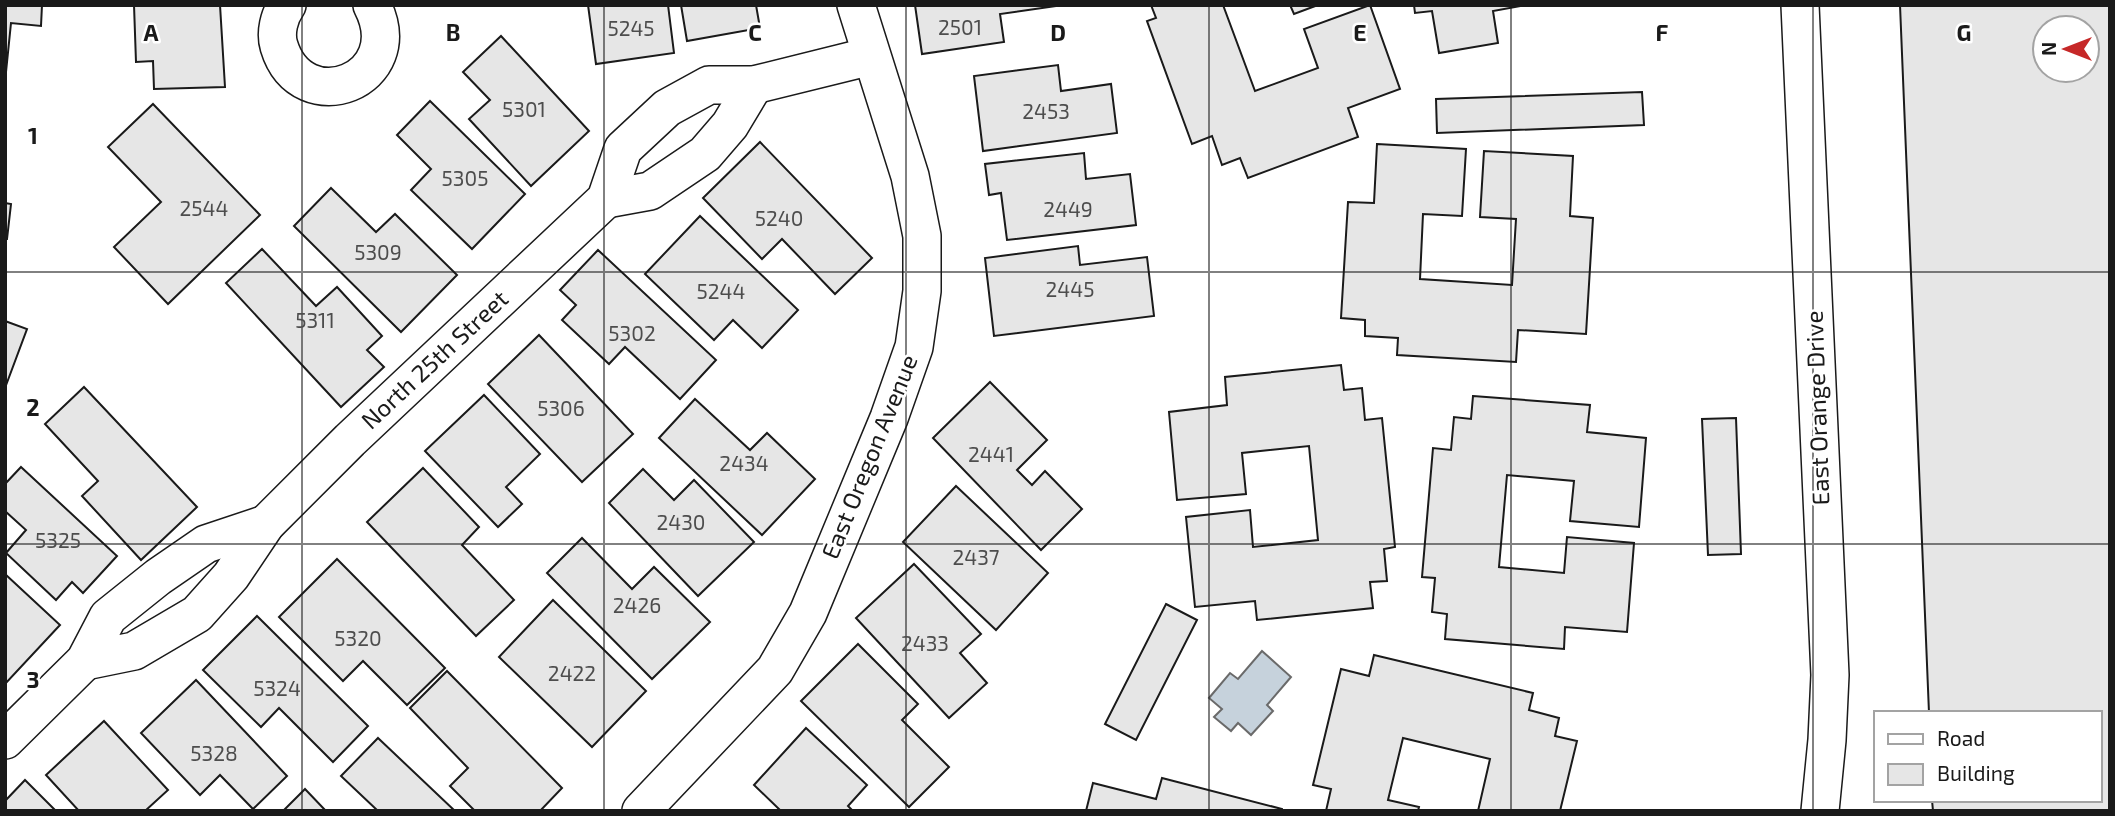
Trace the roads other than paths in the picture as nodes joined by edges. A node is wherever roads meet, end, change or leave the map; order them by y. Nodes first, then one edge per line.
1 (287, 5) edge
2 (372, 5) edge
3 (856, 5) edge
4 (1800, 5) edge
5 (871, 56) junction
6 (754, 85) junction
7 (606, 199) junction
8 (265, 524) junction
9 (85, 661) junction
10 (5, 740) edge
11 (640, 811) edge
12 (1820, 811) edge

1 - 2 street
3 - 5 street, East Oregon Avenue
4 - 12 street, East Orange Drive
5 - 6 street, North 25th Street
5 - 11 street, East Oregon Avenue
6 - 7 street
6 - 7 street, North 25th Street
7 - 8 street, North 25th Street
8 - 9 street, North 25th Street
8 - 9 street, North 25th Street
9 - 10 street, North 25th Street

